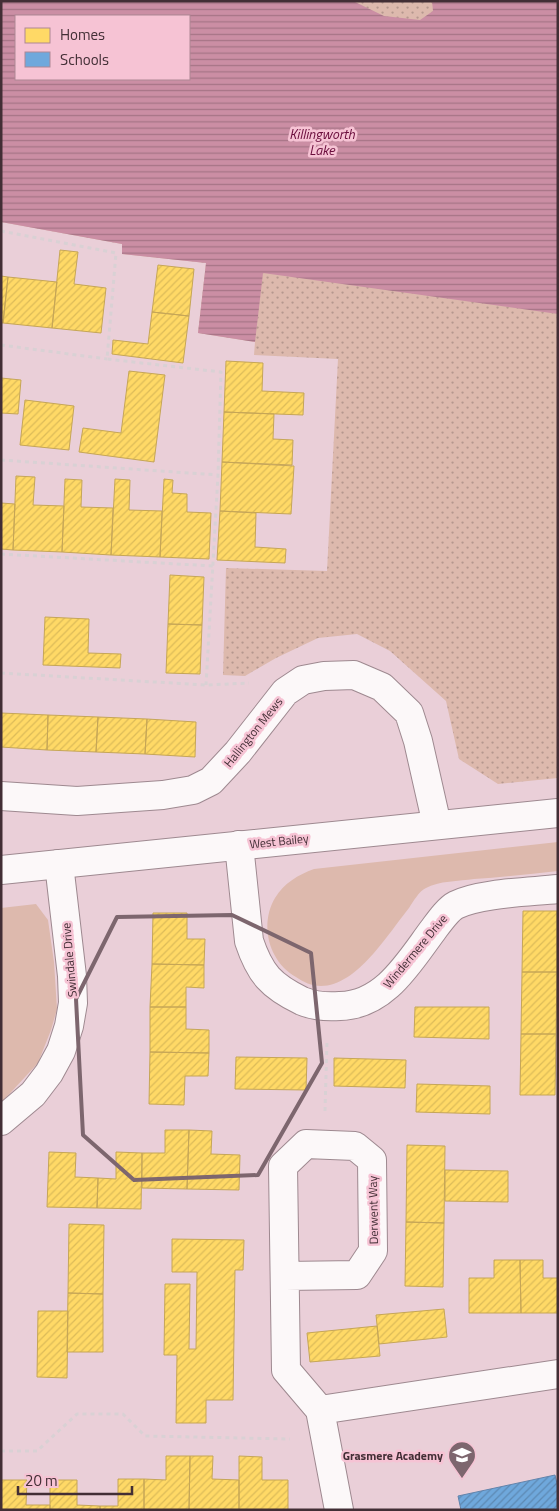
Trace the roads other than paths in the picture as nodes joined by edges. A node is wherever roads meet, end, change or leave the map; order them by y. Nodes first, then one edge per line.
1 (1, 796) edge
2 (558, 813) edge
3 (437, 825) junction
4 (238, 845) junction
5 (59, 864) junction
6 (1, 870) edge
7 (558, 889) edge
8 (1, 1121) edge
9 (285, 1276) junction
10 (558, 1374) edge
11 (320, 1410) junction
12 (339, 1510) edge

1 - 3 street, Hallington Mews
2 - 3 street, West Bailey
3 - 4 street, West Bailey
4 - 5 street, West Bailey
4 - 7 street, Windermere Drive
5 - 6 street, West Bailey
5 - 8 street, Swindale Drive
9 - 9 street, Derwent Way
9 - 11 street, Derwent Way
10 - 11 street
11 - 12 street, Derwent Way

